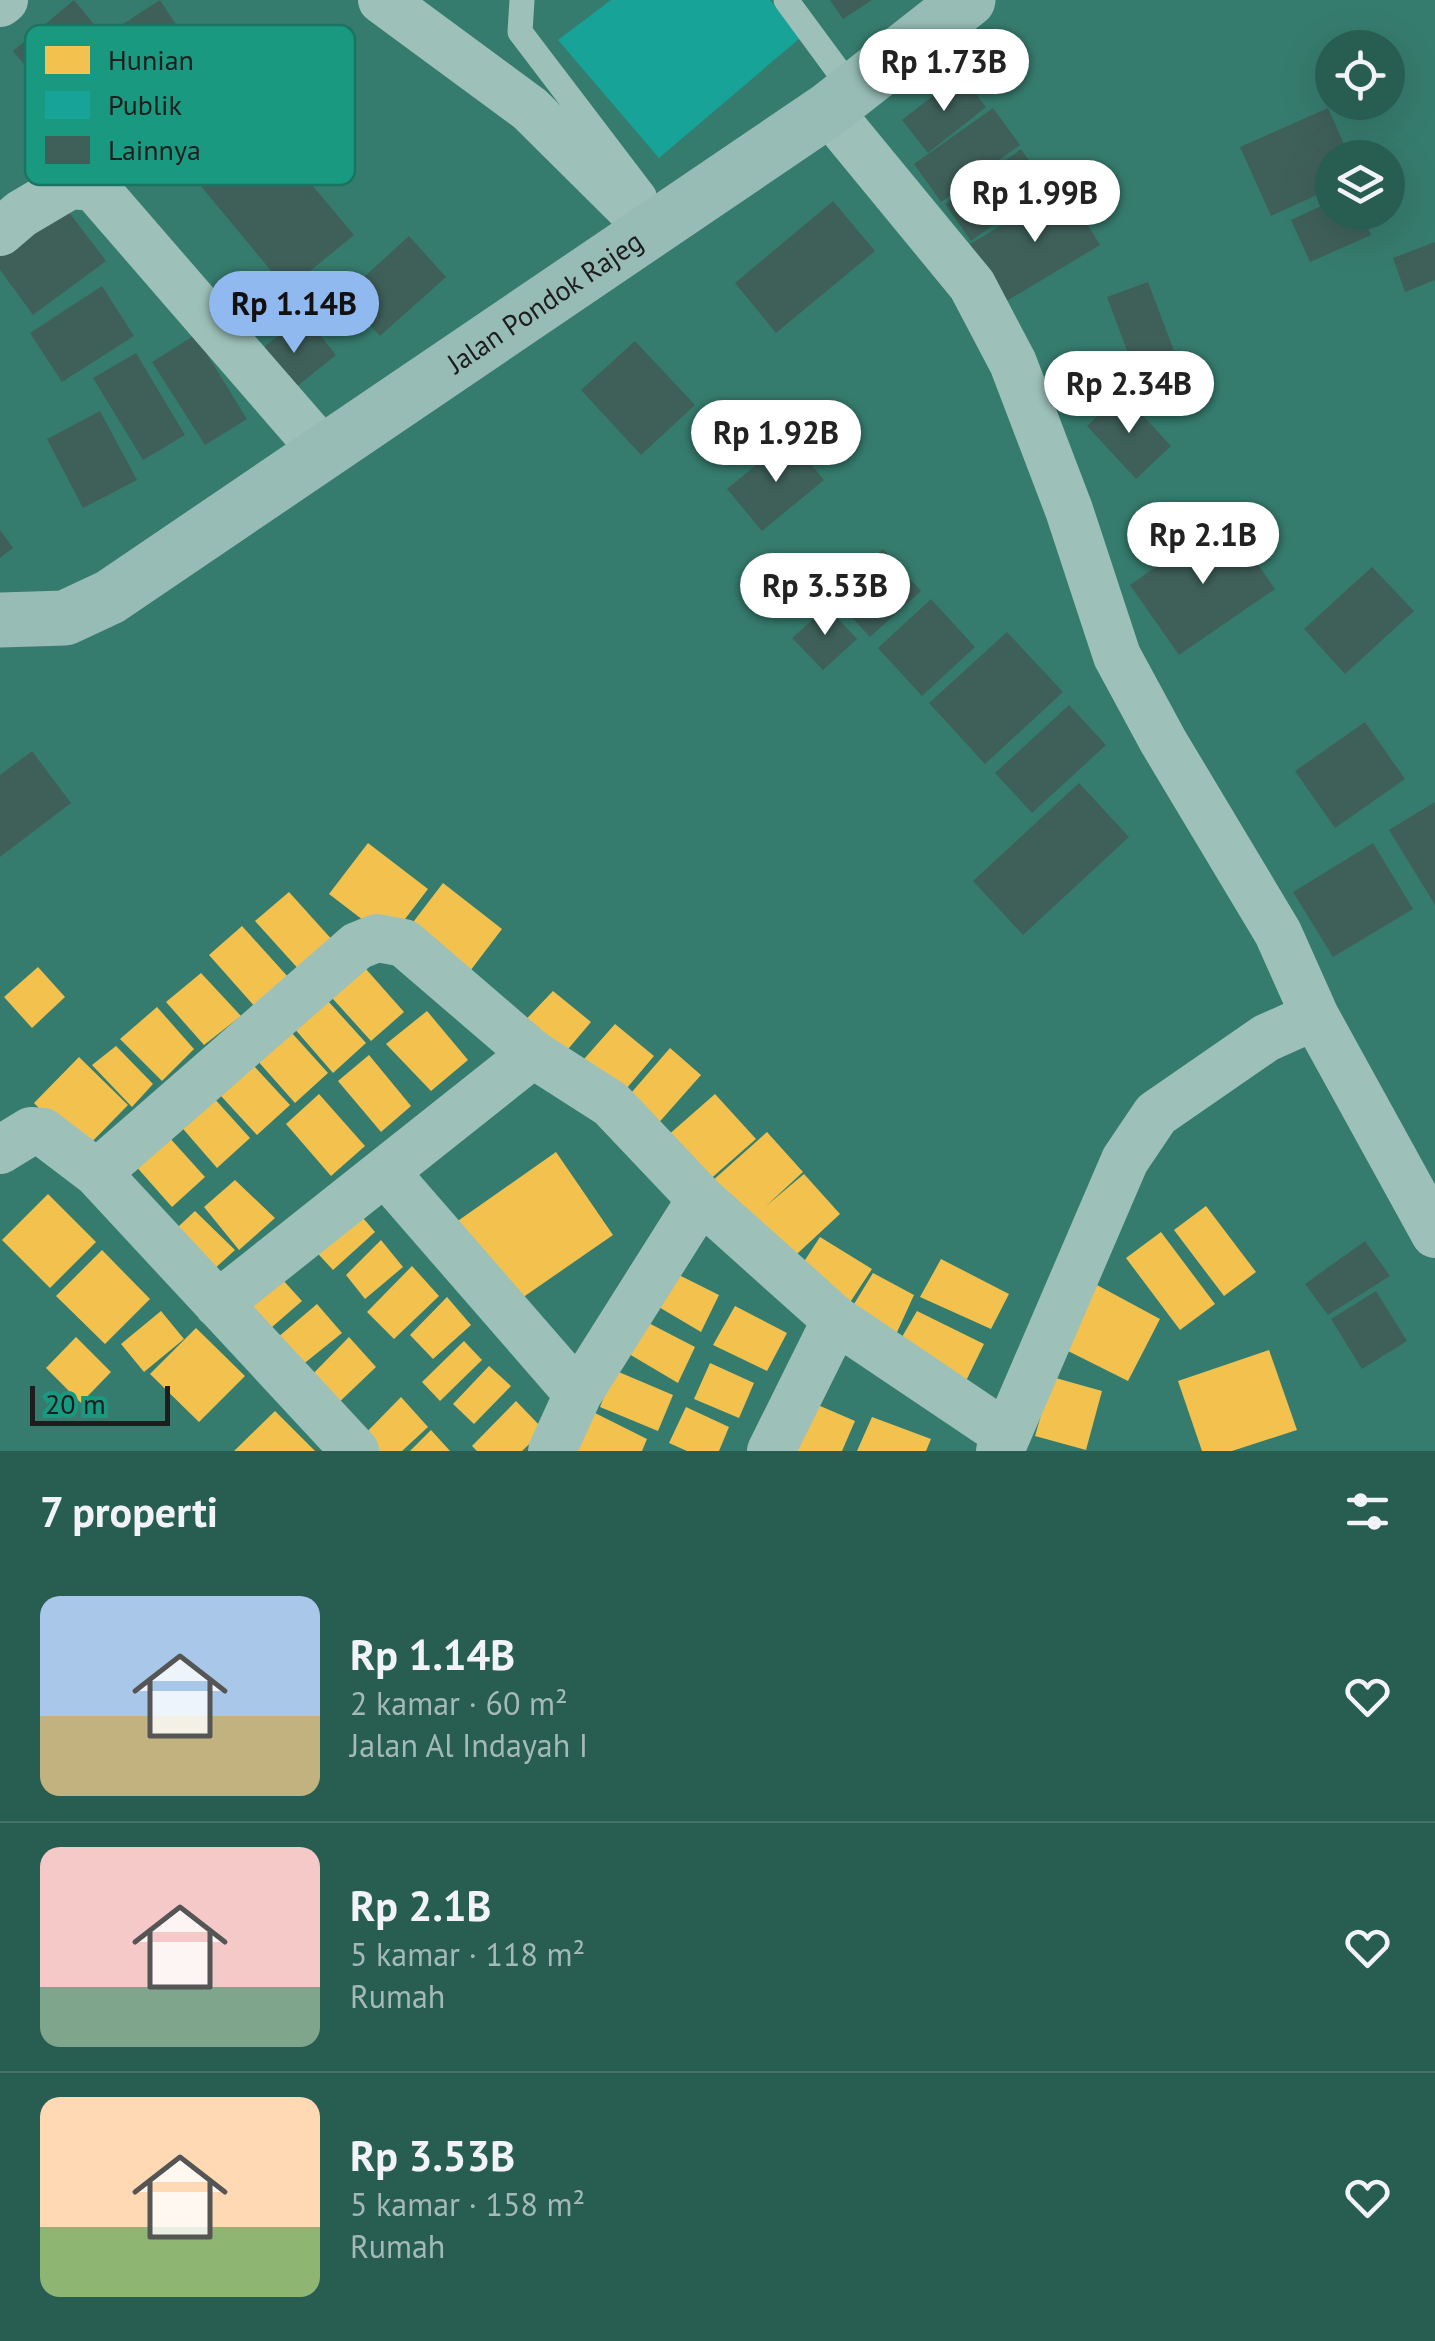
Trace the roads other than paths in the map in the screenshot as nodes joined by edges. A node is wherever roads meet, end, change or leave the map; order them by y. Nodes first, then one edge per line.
1 (382, 0) edge
2 (522, 0) edge
3 (786, 0) edge
4 (968, 0) edge
5 (841, 101) junction
6 (7, 211) edge
7 (658, 226) junction
8 (322, 450) junction
9 (0, 620) edge
10 (1315, 1016) junction
11 (1266, 1038) junction
12 (533, 1054) junction
13 (1339, 1060) junction
14 (0, 1150) edge
15 (385, 1172) junction
16 (98, 1173) junction
17 (701, 1198) junction
18 (1435, 1234) edge
19 (218, 1304) junction
20 (836, 1320) junction
21 (578, 1394) junction
22 (1003, 1443) edge
23 (356, 1451) edge
24 (552, 1451) edge
25 (771, 1451) edge

1 - 7 street
2 - 7 lane
3 - 5 lane
4 - 5 main road, Jalan Pondok Rajeg
5 - 7 main road, Jalan Pondok Rajeg
5 - 10 street
6 - 8 street
7 - 8 main road, Jalan Pondok Rajeg
8 - 9 main road, Jalan Pondok Rajeg
10 - 11 street
10 - 13 street
11 - 13 street
11 - 22 street
12 - 15 street
12 - 16 street
12 - 17 street
13 - 18 street
14 - 16 street
15 - 19 street
15 - 21 street
16 - 19 street
17 - 20 street
17 - 21 street
19 - 23 street
20 - 22 street
20 - 25 street
21 - 24 street

